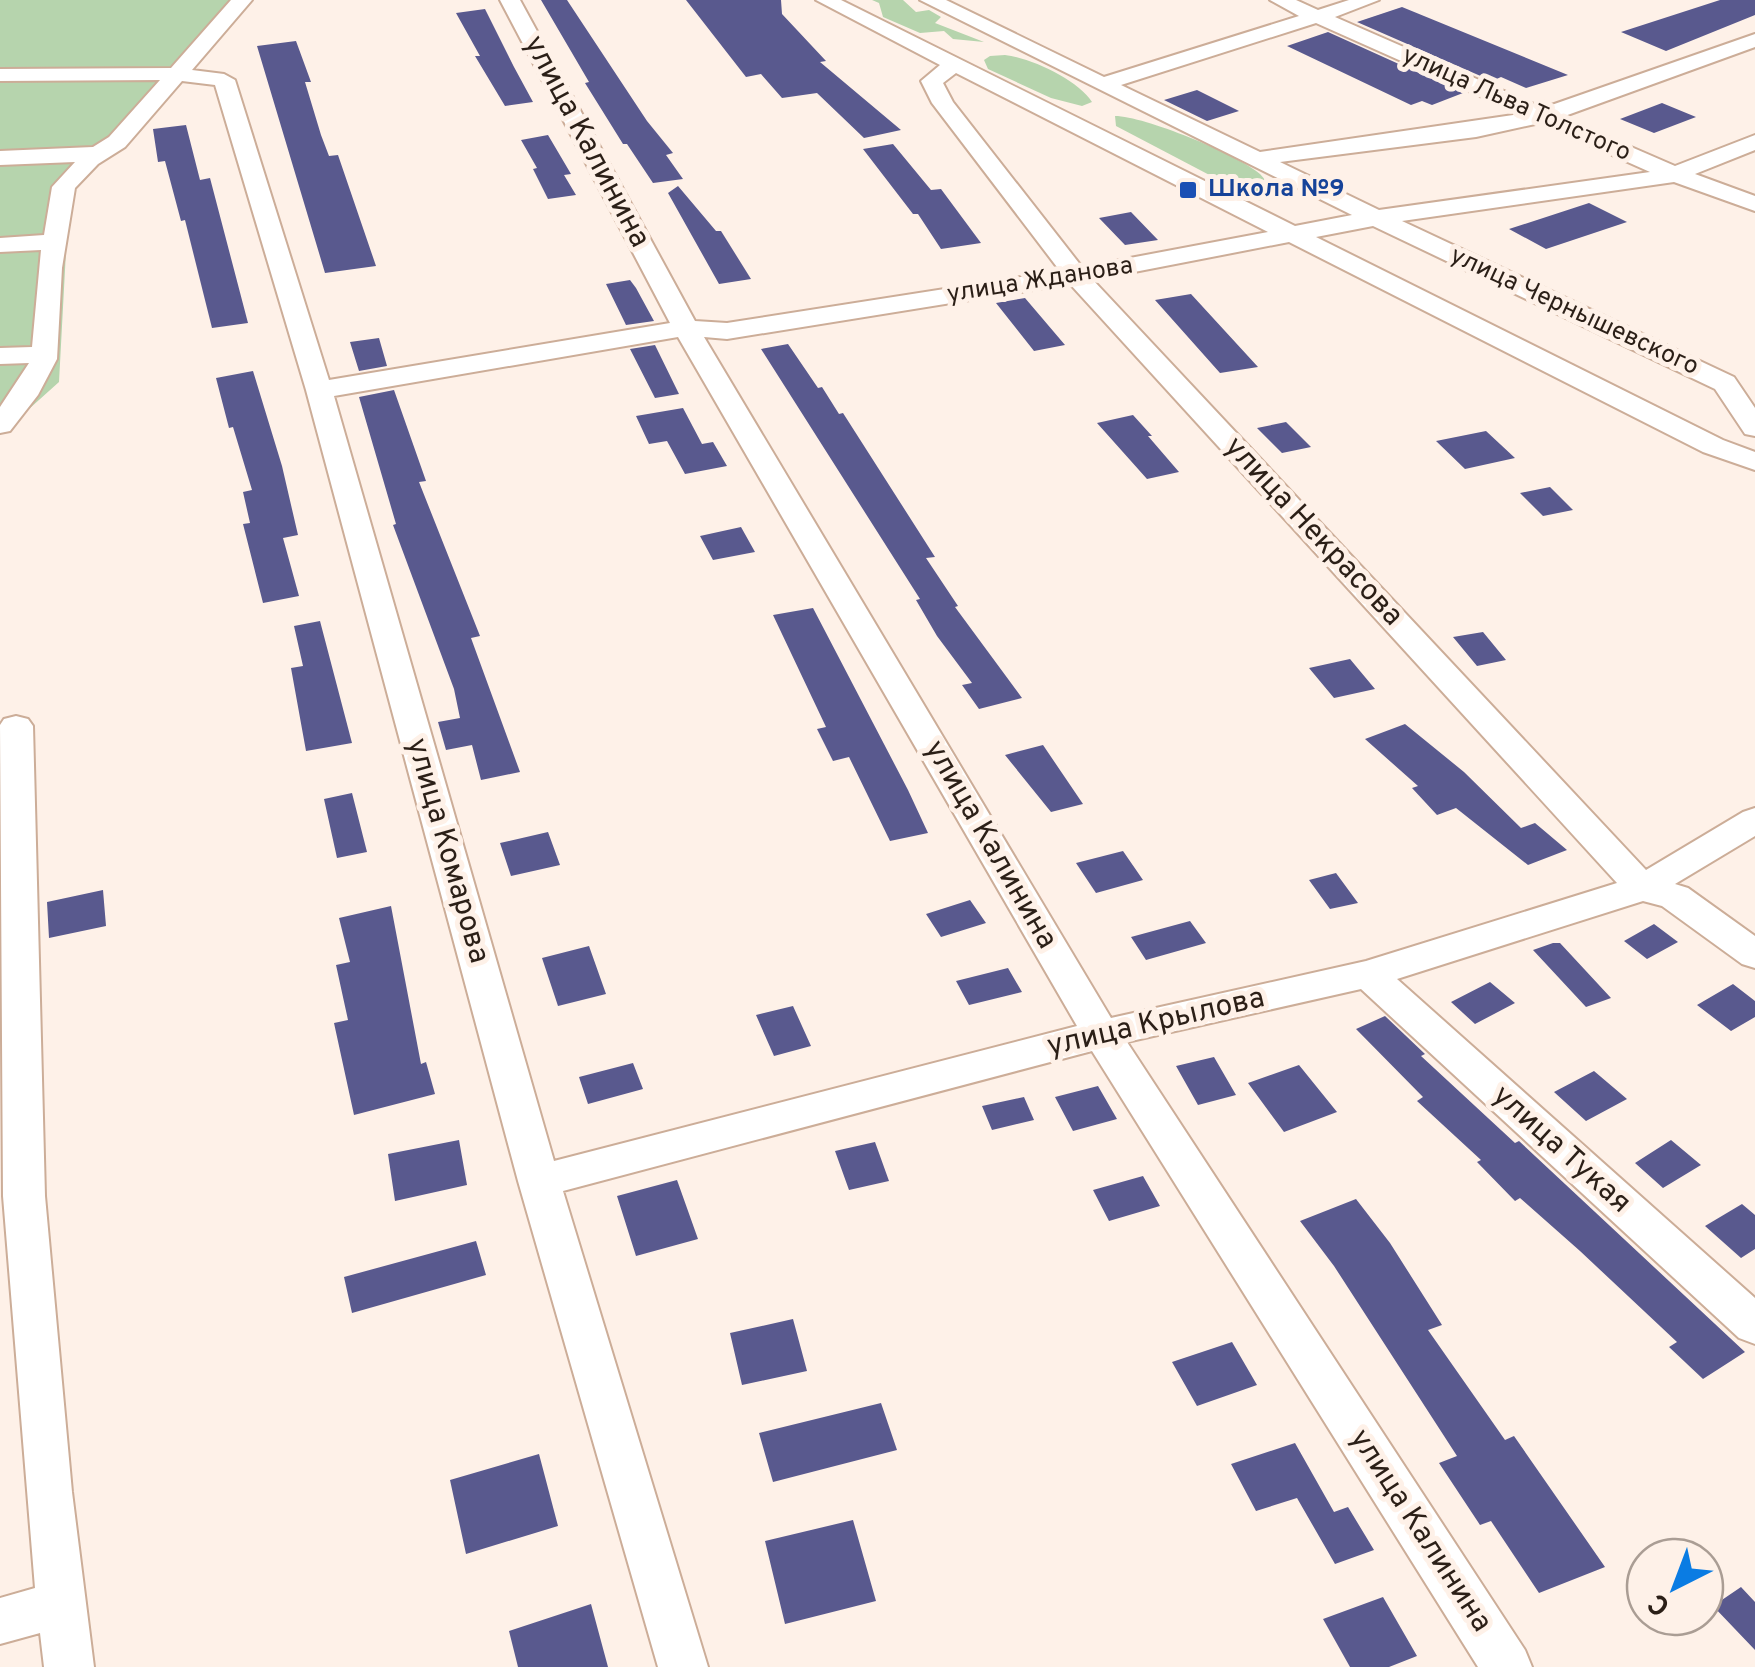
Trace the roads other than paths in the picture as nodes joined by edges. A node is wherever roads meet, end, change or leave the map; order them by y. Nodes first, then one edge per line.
1 (242, 0) edge
2 (510, 0) edge
3 (826, 0) edge
4 (930, 0) edge
5 (1280, 0) edge
6 (1370, 0) edge
7 (1317, 16) junction
8 (1755, 40) edge
9 (954, 65) junction
10 (178, 74) junction
11 (0, 75) edge
12 (1101, 85) junction
13 (1545, 116) junction
14 (1755, 142) edge
15 (98, 154) junction
16 (0, 158) edge
17 (1256, 160) junction
18 (1676, 175) junction
19 (1755, 204) edge
20 (1376, 218) junction
21 (1299, 236) junction
22 (54, 242) junction
23 (0, 245) edge
24 (1076, 276) junction
25 (1524, 288) junction
26 (1452, 312) junction
27 (686, 328) junction
28 (44, 355) junction
29 (0, 356) edge
30 (319, 390) junction
31 (0, 425) edge
32 (1755, 428) edge
33 (1755, 462) edge
34 (16, 726) dead end
35 (1755, 820) edge
36 (1642, 888) junction
37 (1755, 954) edge
38 (1368, 974) junction
39 (1100, 1034) junction
40 (539, 1181) junction
41 (1755, 1326) edge
42 (60, 1604) junction
43 (0, 1621) edge
44 (68, 1667) edge
45 (683, 1667) edge
46 (1507, 1667) edge

1 - 10 street
2 - 27 street, улица Калинина
3 - 9 street
4 - 12 street, улица Чернышевского
5 - 7 street, улица Льва Толстого
6 - 7 street
7 - 12 street
7 - 13 street, улица Льва Толстого
8 - 13 street
9 - 21 street
9 - 24 street, улица Некрасова
10 - 11 street
10 - 15 street
10 - 30 street, улица Комарова
12 - 17 street, улица Чернышевского
13 - 17 street
13 - 18 street, улица Льва Толстого
14 - 18 street, улица Жданова
15 - 16 street
15 - 22 street
17 - 20 street, улица Чернышевского
18 - 19 street, улица Льва Толстого
18 - 20 street, улица Жданова
20 - 21 street, улица Жданова
20 - 25 street, улица Чернышевского
21 - 24 street, улица Жданова
21 - 26 street
22 - 23 street
22 - 28 street
24 - 27 street, улица Жданова
24 - 36 street, улица Некрасова
25 - 26 street
25 - 32 street, улица Чернышевского
26 - 33 street
27 - 30 street, улица Жданова
27 - 39 street, улица Калинина
28 - 29 street
28 - 31 street
30 - 40 street, улица Комарова
34 - 42 street
35 - 36 street, улица Крылова
36 - 37 street, улица Некрасова
36 - 38 street, улица Крылова
38 - 39 street, улица Крылова
38 - 41 street, улица Тукая
39 - 40 street, улица Крылова
39 - 46 street, улица Калинина
40 - 45 street, улица Комарова
42 - 43 street
42 - 44 street

